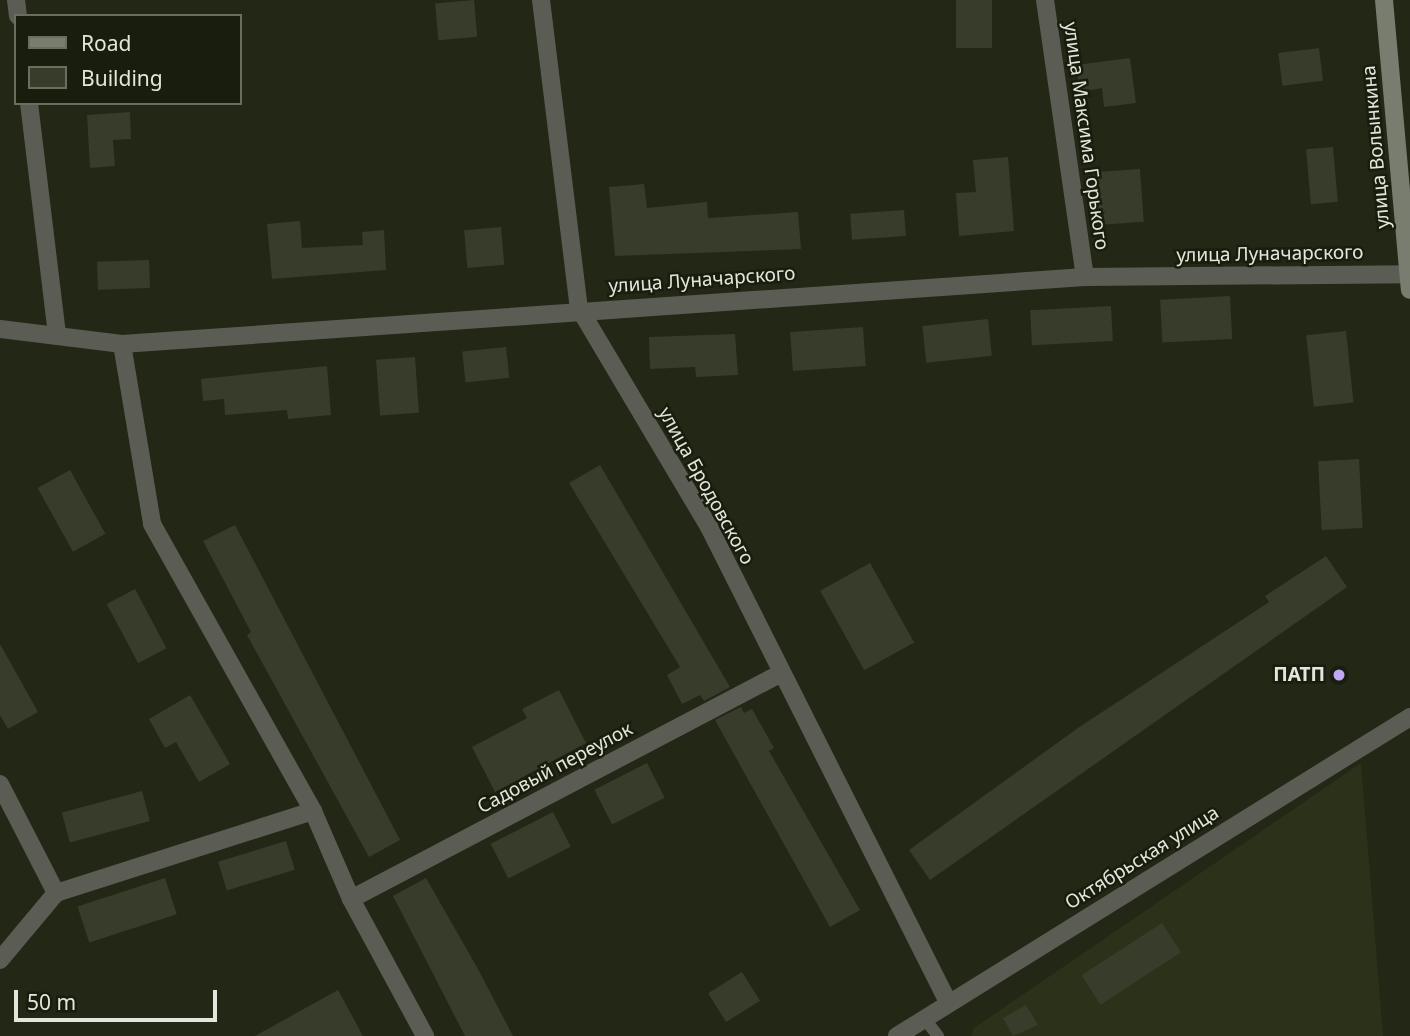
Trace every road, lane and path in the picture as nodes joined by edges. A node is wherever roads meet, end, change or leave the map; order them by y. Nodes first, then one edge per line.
1 (541, 0) edge
2 (1045, 0) edge
3 (1384, 0) edge
4 (29, 105) edge
5 (1410, 274) edge
6 (1085, 277) junction
7 (1410, 290) edge
8 (579, 308) junction
9 (0, 329) edge
10 (57, 333) junction
11 (122, 344) junction
12 (779, 674) junction
13 (1410, 717) edge
14 (0, 784) edge
15 (313, 811) junction
16 (55, 893) junction
17 (351, 899) junction
18 (0, 960) edge
19 (948, 1002) junction
20 (924, 1018) junction
21 (425, 1036) edge
22 (897, 1036) edge
23 (938, 1036) edge

1 - 8 street, улица Бродовского
2 - 6 street, улица Максима Горького
3 - 5 street, улица Волынкина
4 - 10 street
5 - 6 street, улица Луначарского
5 - 7 street, улица Волынкина
6 - 8 street, улица Луначарского
8 - 11 street, улица Луначарского
8 - 12 street, улица Бродовского
9 - 10 street, улица Луначарского
10 - 11 street, улица Луначарского
11 - 15 street
12 - 17 street, Садовый переулок
12 - 19 street, улица Бродовского
13 - 19 street, Октябрьская улица
14 - 16 street
15 - 16 street
15 - 17 street
16 - 18 street
17 - 21 street
19 - 20 street, Октябрьская улица
20 - 22 street, Октябрьская улица
20 - 23 lane

